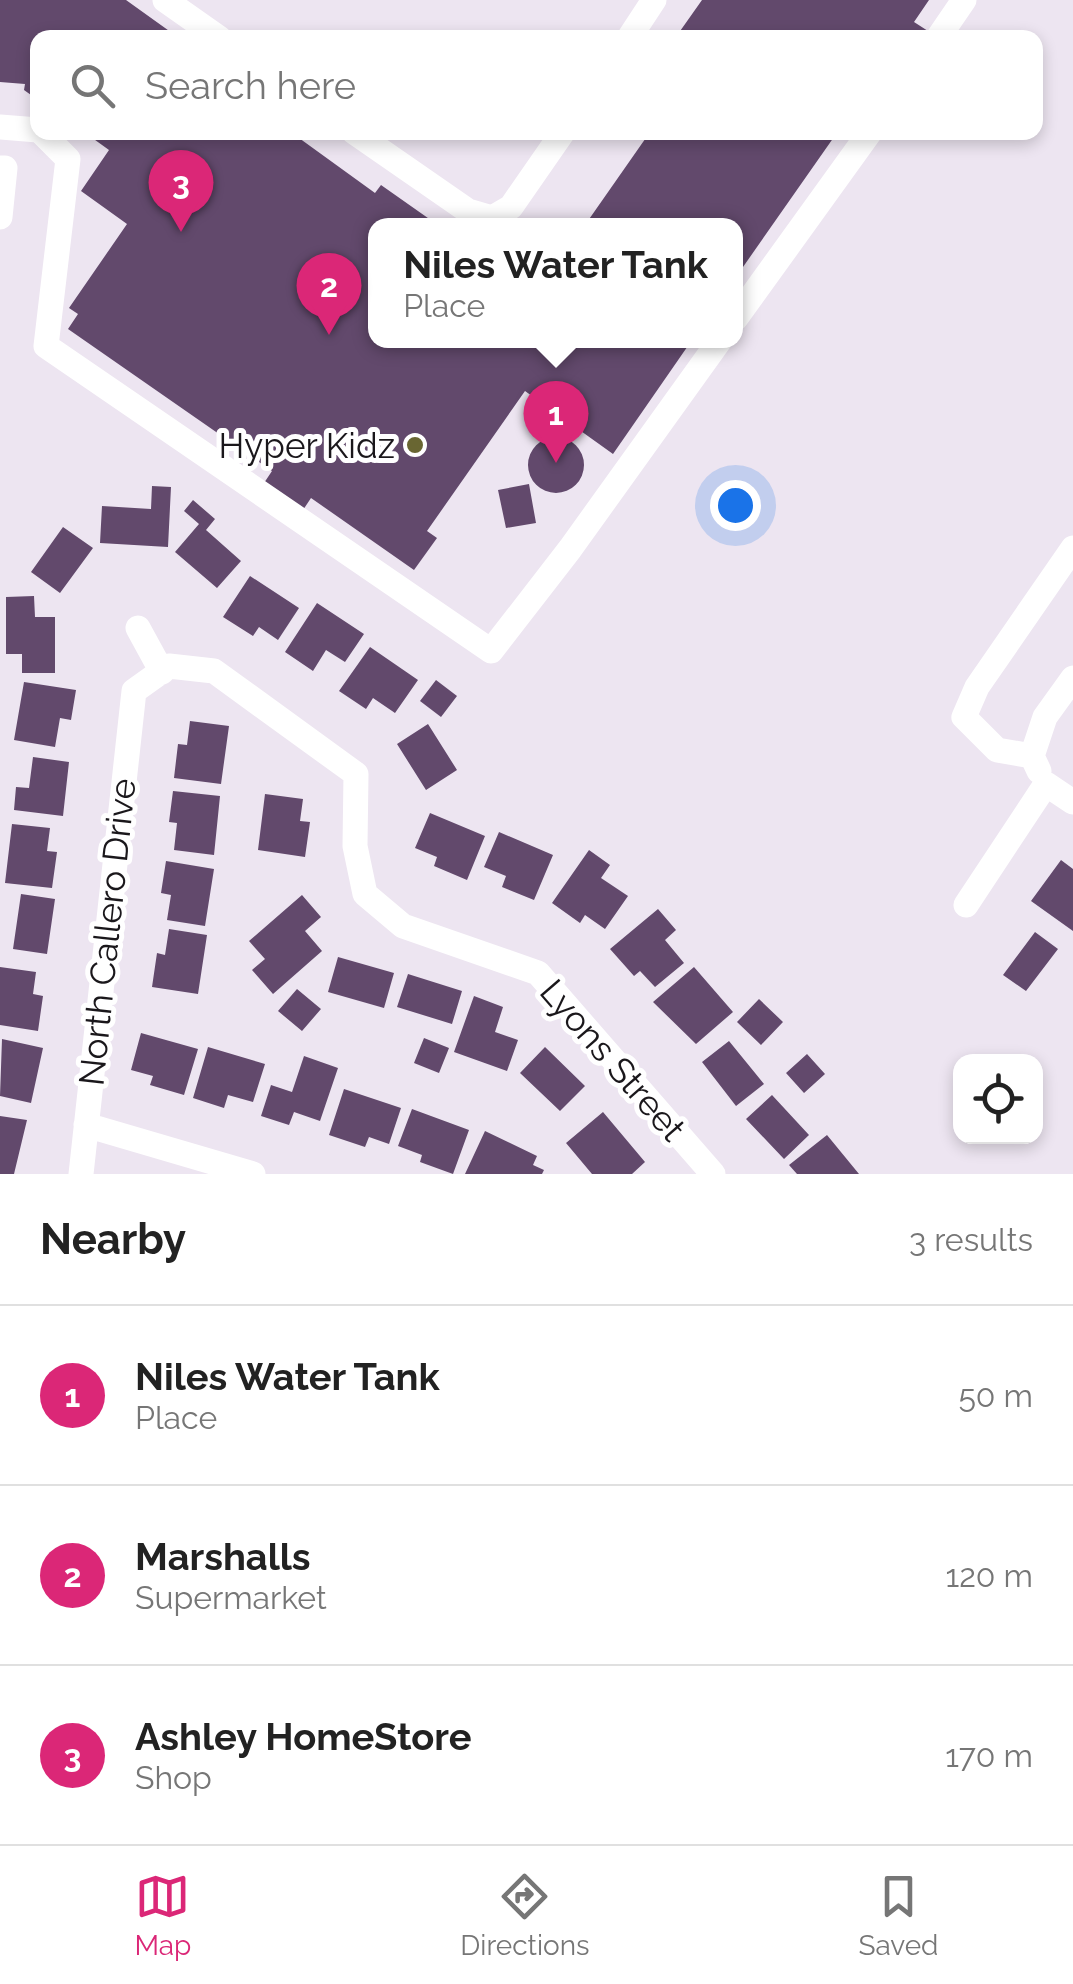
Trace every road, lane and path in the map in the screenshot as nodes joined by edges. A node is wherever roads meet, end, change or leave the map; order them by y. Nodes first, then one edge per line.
1 (165, 0) edge
2 (654, 0) edge
3 (964, 0) edge
4 (207, 30) edge
5 (634, 30) edge
6 (943, 30) edge
7 (0, 126) edge
8 (30, 130) edge
9 (48, 140) edge
10 (365, 140) edge
11 (557, 140) edge
12 (864, 140) edge
13 (0, 168) edge
14 (0, 217) edge
15 (492, 218) edge
16 (492, 218) edge
17 (743, 308) edge
18 (714, 348) edge
19 (1073, 548) edge
20 (138, 628) dead end
21 (162, 672) junction
22 (1073, 678) edge
23 (1032, 756) junction
24 (1046, 784) junction
25 (1073, 802) edge
26 (966, 905) dead end
27 (86, 1124) junction
28 (711, 1173) edge
29 (82, 1174) edge
30 (253, 1174) edge

1 - 4 street
2 - 5 street
3 - 6 street
7 - 8 street
9 - 18 street
10 - 16 street
11 - 15 street
12 - 17 street
13 - 14 street
19 - 23 street
20 - 21 street
21 - 27 street, North Callero Drive
21 - 28 street, Lyons Street
22 - 23 street
23 - 24 street
24 - 25 street
24 - 26 street
27 - 29 street, North Callero Drive
27 - 30 street

